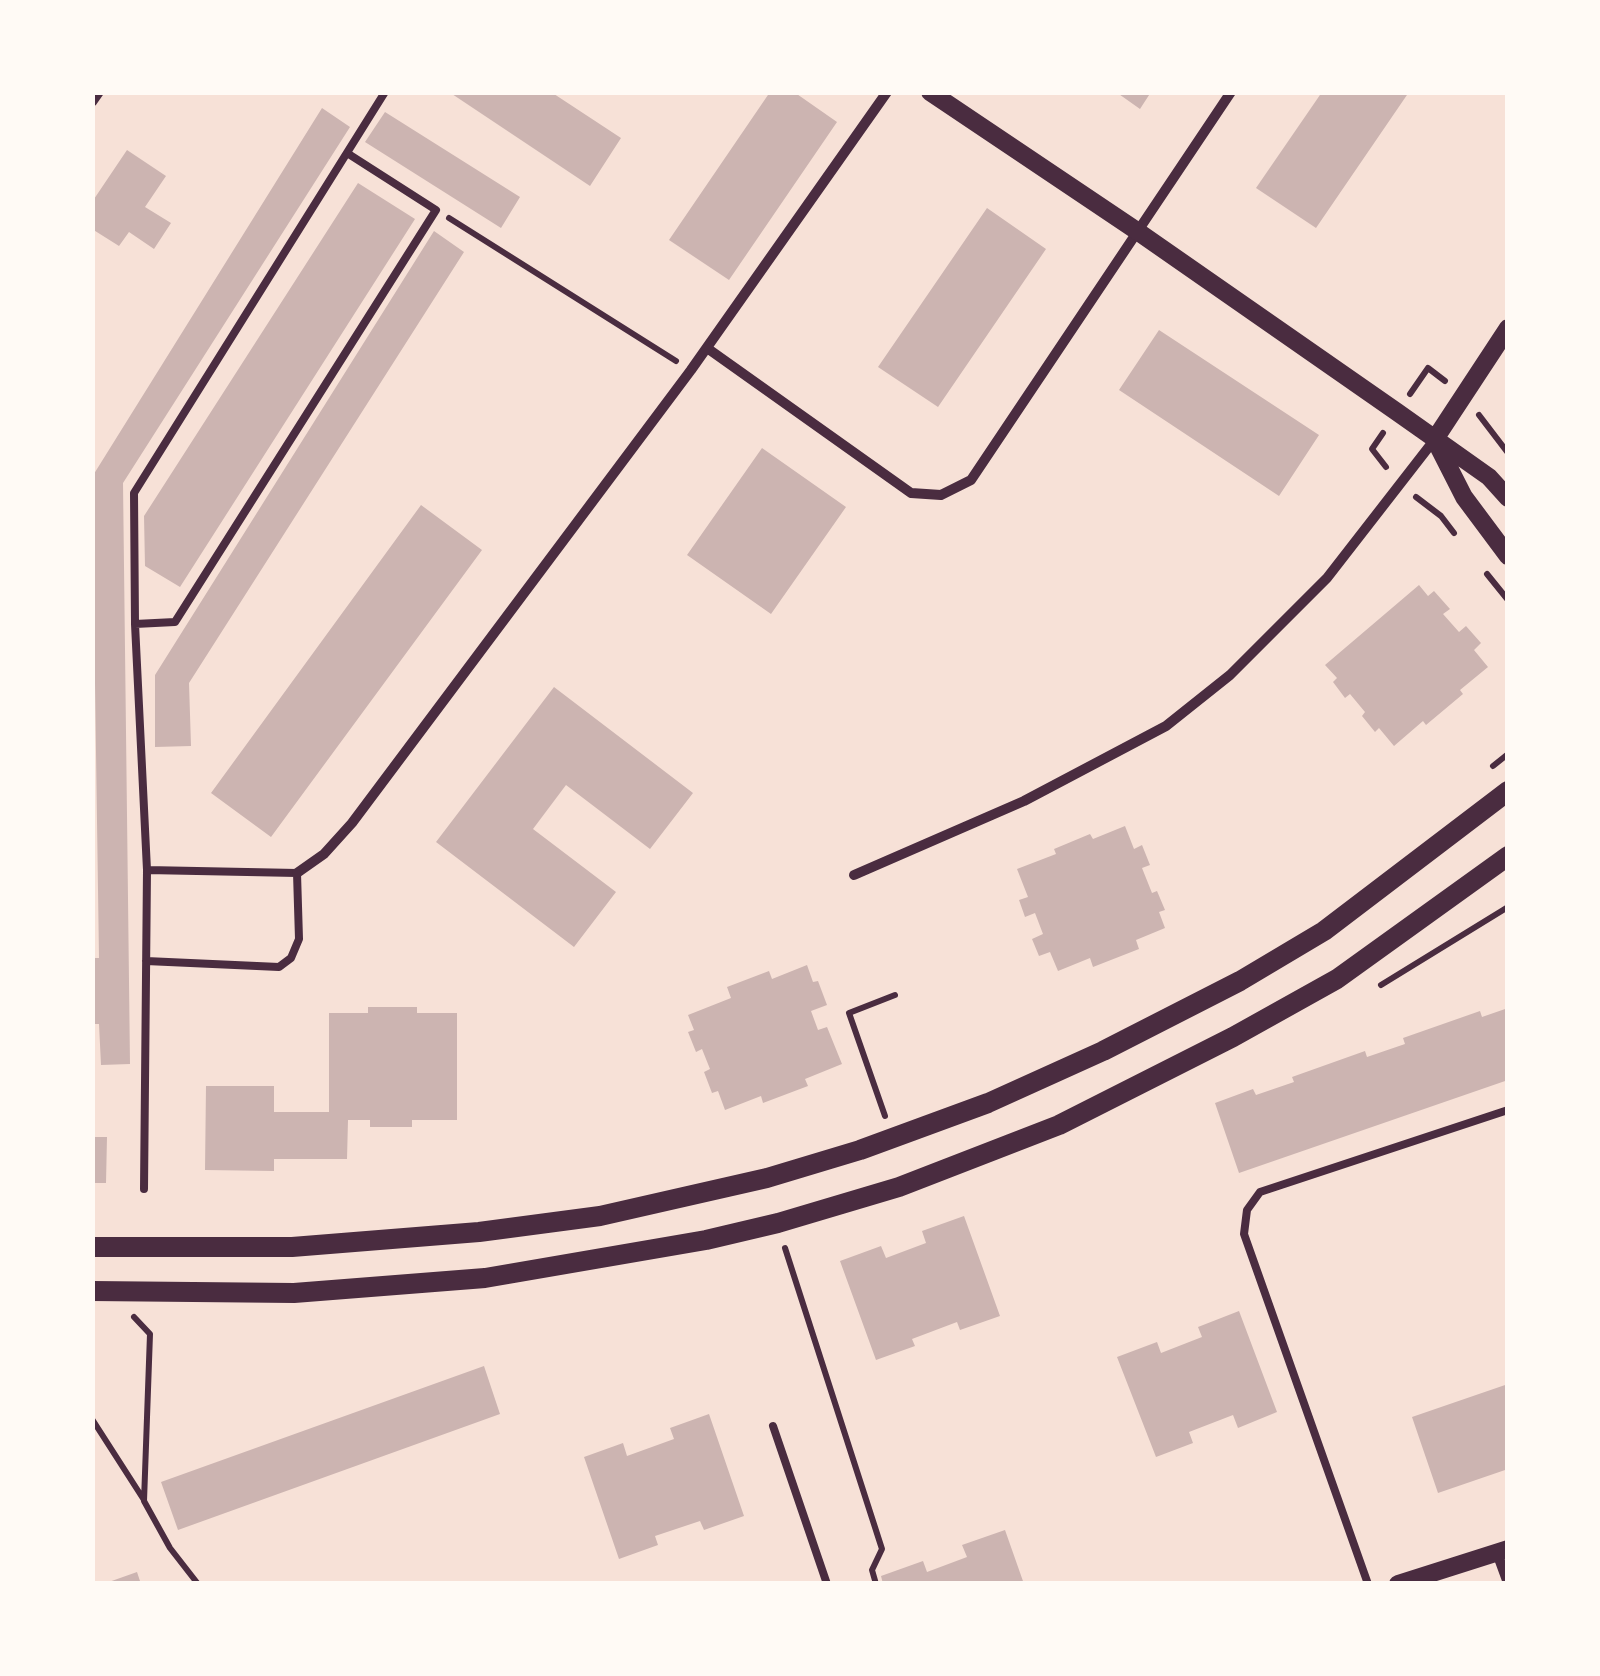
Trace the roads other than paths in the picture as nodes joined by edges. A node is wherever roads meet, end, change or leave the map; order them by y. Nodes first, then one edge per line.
1 (99, 92) edge
2 (385, 92) edge
3 (887, 92) edge
4 (930, 92) edge
5 (1231, 92) edge
6 (92, 102) edge
7 (348, 152) junction
8 (1138, 231) junction
9 (1508, 328) edge
10 (707, 348) junction
11 (1435, 439) junction
12 (1508, 498) edge
13 (1508, 556) edge
14 (135, 624) junction
15 (1508, 791) edge
16 (1508, 856) edge
17 (147, 870) junction
18 (298, 872) junction
19 (854, 875) dead end
20 (146, 961) junction
21 (1508, 1110) edge
22 (144, 1189) dead end
23 (92, 1247) edge
24 (92, 1291) edge
25 (774, 1426) dead end
26 (1502, 1551) edge
27 (1508, 1583) edge
28 (827, 1584) edge
29 (1368, 1584) edge
30 (1398, 1584) edge

1 - 6 street
2 - 7 lane
3 - 10 street
4 - 8 street
5 - 8 street
7 - 14 lane
7 - 14 lane
8 - 10 street
8 - 11 street
9 - 11 street
10 - 18 street
11 - 12 street
11 - 13 street
11 - 19 street
14 - 17 lane
15 - 23 main road
16 - 24 main road
17 - 18 lane
17 - 20 lane
18 - 20 lane
20 - 22 lane
21 - 29 lane
25 - 28 lane
26 - 27 street
26 - 30 street

